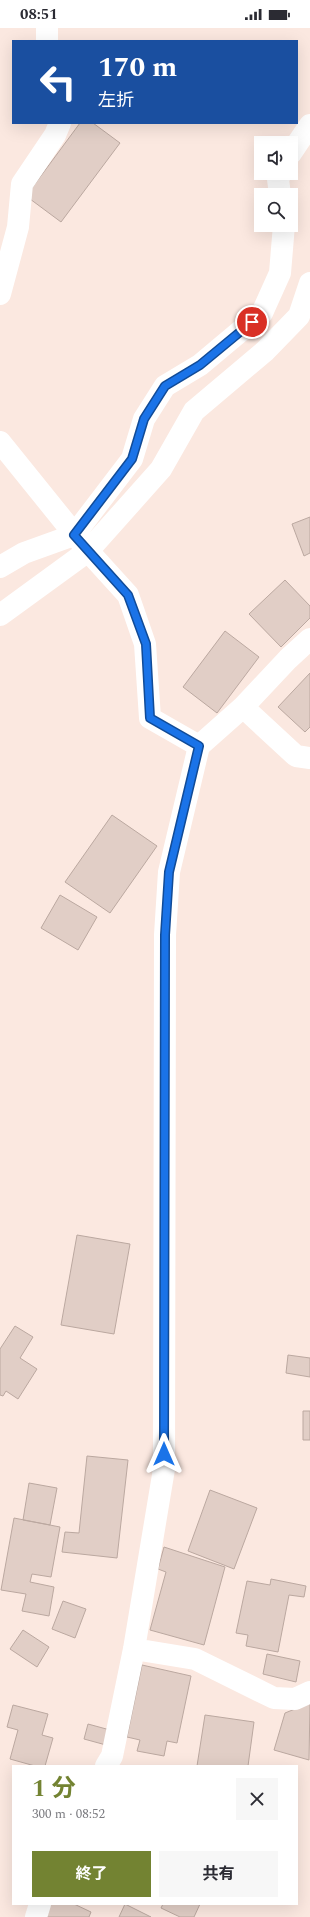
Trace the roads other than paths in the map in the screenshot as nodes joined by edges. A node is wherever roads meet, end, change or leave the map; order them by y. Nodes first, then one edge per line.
1 (47, 28) edge
2 (47, 40) edge
3 (60, 124) edge
4 (310, 125) edge
5 (298, 143) edge
6 (283, 232) edge
7 (310, 283) edge
8 (0, 294) edge
9 (0, 442) edge
10 (74, 535) junction
11 (88, 551) junction
12 (0, 567) edge
13 (0, 615) edge
14 (310, 639) edge
15 (242, 707) junction
16 (199, 746) junction
17 (310, 758) edge
18 (134, 1649) junction
19 (310, 1692) edge
20 (107, 1765) edge
21 (40, 1905) edge
22 (36, 1917) edge

1 - 2 street
3 - 8 street
4 - 5 street
6 - 10 street
7 - 11 street
9 - 10 street
10 - 11 street
10 - 12 street
11 - 13 street
11 - 16 street
14 - 15 street
15 - 16 street
15 - 17 street
16 - 18 street
18 - 19 street
18 - 20 street
21 - 22 street

